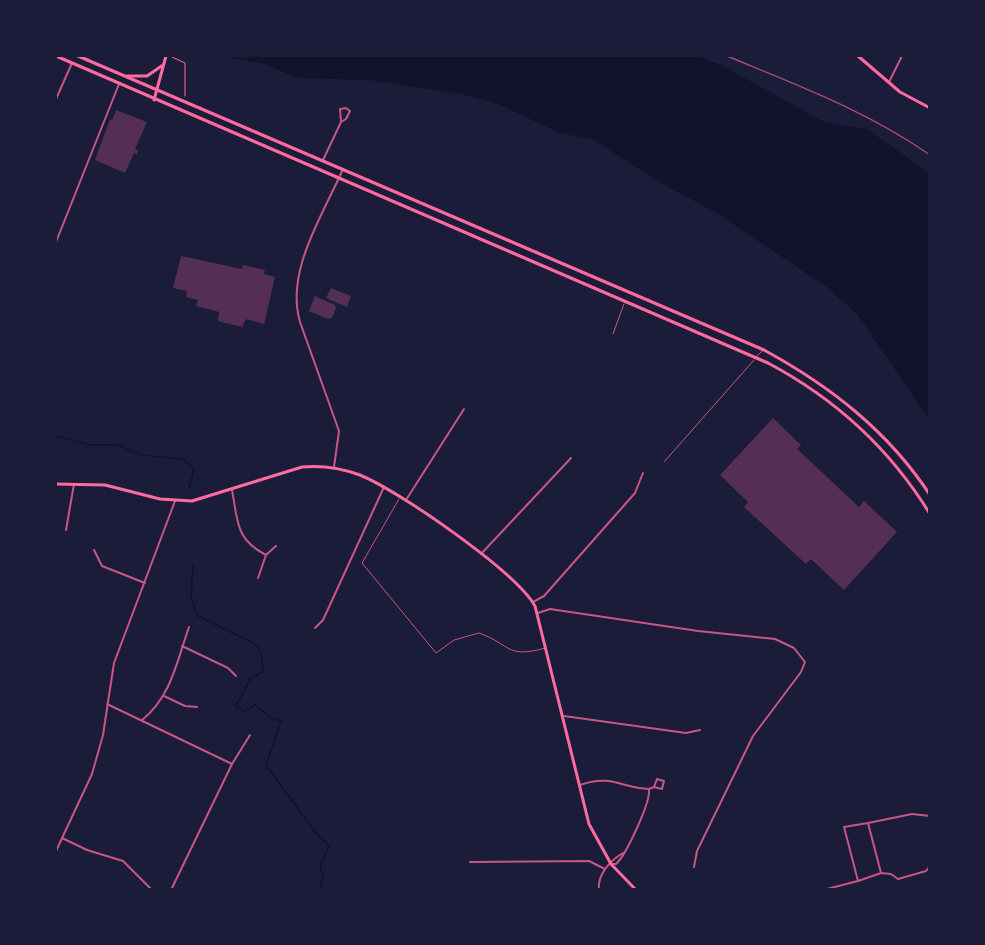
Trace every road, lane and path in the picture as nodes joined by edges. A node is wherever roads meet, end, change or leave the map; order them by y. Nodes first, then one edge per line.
1 (56, 56) edge
2 (78, 56) edge
3 (166, 56) edge
4 (858, 56) edge
5 (902, 56) edge
6 (72, 63) junction
7 (163, 65) junction
8 (117, 73) junction
9 (889, 82) junction
10 (119, 84) junction
11 (157, 90) junction
12 (56, 99) edge
13 (154, 100) junction
14 (184, 102) junction
15 (930, 108) edge
16 (341, 122) junction
17 (323, 160) junction
18 (343, 169) junction
19 (339, 178) junction
20 (56, 242) edge
21 (625, 299) junction
22 (613, 334) dead end
23 (764, 350) junction
24 (756, 357) junction
25 (464, 409) dead end
26 (571, 458) dead end
27 (664, 462) dead end
28 (333, 467) junction
29 (643, 473) dead end
30 (56, 484) edge
31 (74, 484) junction
32 (384, 487) junction
33 (232, 490) junction
34 (930, 495) edge
35 (400, 497) junction
36 (405, 500) junction
37 (175, 501) junction
38 (930, 514) edge
39 (66, 530) dead end
40 (276, 546) dead end
41 (94, 550) dead end
42 (480, 554) junction
43 (266, 555) junction
44 (258, 578) dead end
45 (145, 582) junction
46 (533, 602) junction
47 (538, 613) junction
48 (189, 627) dead end
49 (315, 628) dead end
50 (182, 646) junction
51 (546, 647) junction
52 (236, 676) dead end
53 (164, 696) junction
54 (107, 704) junction
55 (197, 707) dead end
56 (564, 716) junction
57 (142, 720) junction
58 (700, 730) dead end
59 (250, 735) dead end
60 (232, 764) junction
61 (580, 785) junction
62 (654, 787) dead end
63 (649, 789) junction
64 (930, 816) edge
65 (868, 823) junction
66 (62, 838) junction
67 (56, 851) edge
68 (470, 862) dead end
69 (611, 864) junction
70 (930, 866) edge
71 (694, 867) dead end
72 (605, 869) junction
73 (881, 873) junction
74 (858, 881) junction
75 (152, 890) edge
76 (171, 890) edge
77 (599, 890) edge
78 (636, 890) edge
79 (823, 890) edge

1 - 6 main road
2 - 8 main road
3 - 7 main road
3 - 14 path
4 - 9 main road
5 - 9 street
6 - 10 main road
6 - 12 street
7 - 8 main road
7 - 11 main road
8 - 11 main road
9 - 15 main road
10 - 13 main road
10 - 20 street
11 - 13 main road
11 - 14 main road
13 - 19 main road
14 - 17 main road
16 - 16 street
16 - 17 street
17 - 18 main road
18 - 19 street
18 - 23 main road
19 - 21 main road
19 - 28 street
21 - 22 lane
21 - 24 main road
23 - 24 lane
23 - 34 main road
24 - 27 lane
24 - 38 main road
25 - 36 street
26 - 42 street
28 - 32 main road
28 - 33 main road
29 - 46 street
30 - 31 main road
31 - 37 main road
31 - 39 street
32 - 35 main road
32 - 49 street
33 - 37 main road
33 - 43 street
35 - 36 main road
35 - 51 lane
36 - 42 main road
37 - 45 street
40 - 43 street
41 - 45 street
42 - 46 main road
43 - 44 street
45 - 54 street
46 - 47 main road
47 - 51 main road
47 - 71 street
48 - 50 street
50 - 52 street
50 - 53 street
51 - 56 main road
53 - 55 street
53 - 57 street
54 - 57 street
54 - 66 street
56 - 58 street
56 - 61 main road
57 - 60 street
59 - 60 street
60 - 76 street
61 - 63 street
61 - 69 main road
62 - 63 street
63 - 69 street
64 - 65 street
65 - 73 street
65 - 74 street
66 - 67 street
66 - 75 street
68 - 72 street
69 - 72 street
69 - 78 main road
70 - 73 street
72 - 77 street
73 - 74 street
74 - 79 street

